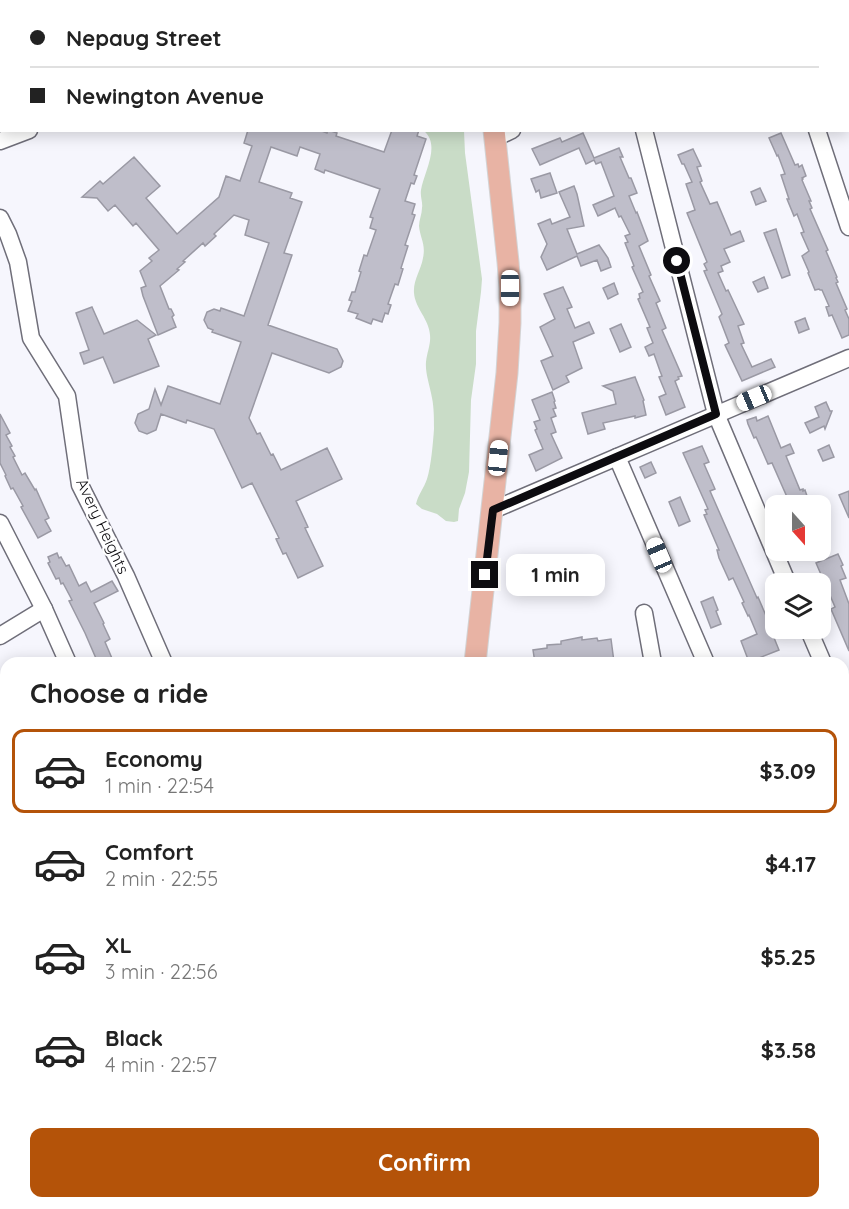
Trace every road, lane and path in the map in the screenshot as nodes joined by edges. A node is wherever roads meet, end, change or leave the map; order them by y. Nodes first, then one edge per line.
1 (24, 132) edge
2 (645, 132) edge
3 (818, 132) edge
4 (500, 133) edge
5 (0, 141) edge
6 (0, 218) edge
7 (849, 227) edge
8 (849, 357) edge
9 (716, 414) junction
10 (618, 457) junction
11 (493, 510) junction
12 (0, 523) edge
13 (783, 573) edge
14 (44, 609) junction
15 (644, 613) dead end
16 (0, 636) edge
17 (813, 639) edge
18 (65, 657) edge
19 (161, 657) edge
20 (476, 657) edge
21 (652, 657) edge
22 (703, 657) edge
23 (820, 657) edge

1 - 5 street
2 - 9 street
3 - 7 street
4 - 11 main road
6 - 19 street, Avery Heights
8 - 9 street
9 - 10 street
9 - 13 street
10 - 11 street
10 - 22 street
11 - 20 main road
12 - 14 street
14 - 16 street
14 - 18 street
15 - 21 street
17 - 23 street

